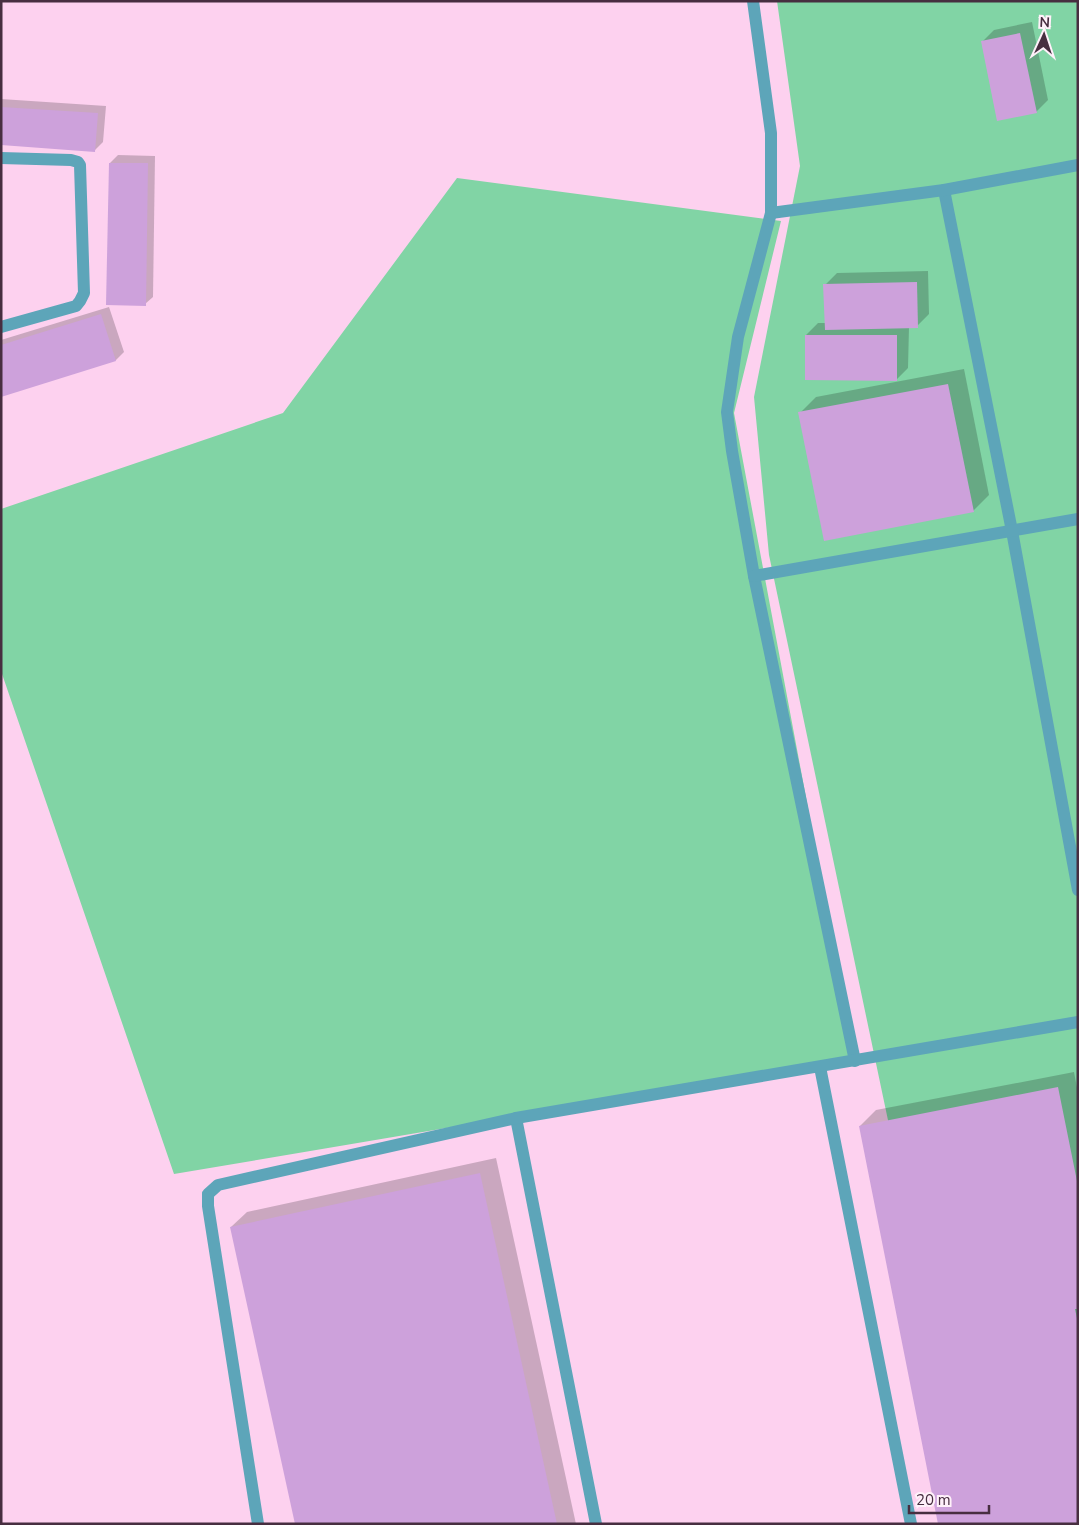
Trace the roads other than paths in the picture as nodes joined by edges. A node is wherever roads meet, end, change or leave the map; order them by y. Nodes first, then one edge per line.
1 (753, 1) edge
2 (1, 158) edge
3 (1078, 165) edge
4 (944, 190) junction
5 (771, 213) junction
6 (1, 327) edge
7 (1078, 519) edge
8 (1012, 531) junction
9 (754, 576) junction
10 (1078, 890) edge
11 (1078, 1022) edge
12 (855, 1061) junction
13 (820, 1067) junction
14 (516, 1118) junction
15 (258, 1524) edge
16 (596, 1524) edge
17 (911, 1524) edge

1 - 5 street
2 - 6 street
3 - 4 street
4 - 5 street
4 - 8 street
5 - 9 street
7 - 8 street
8 - 9 street
8 - 10 street
9 - 12 street
11 - 12 street
12 - 13 street
13 - 14 street
13 - 17 street
14 - 15 street
14 - 16 street

